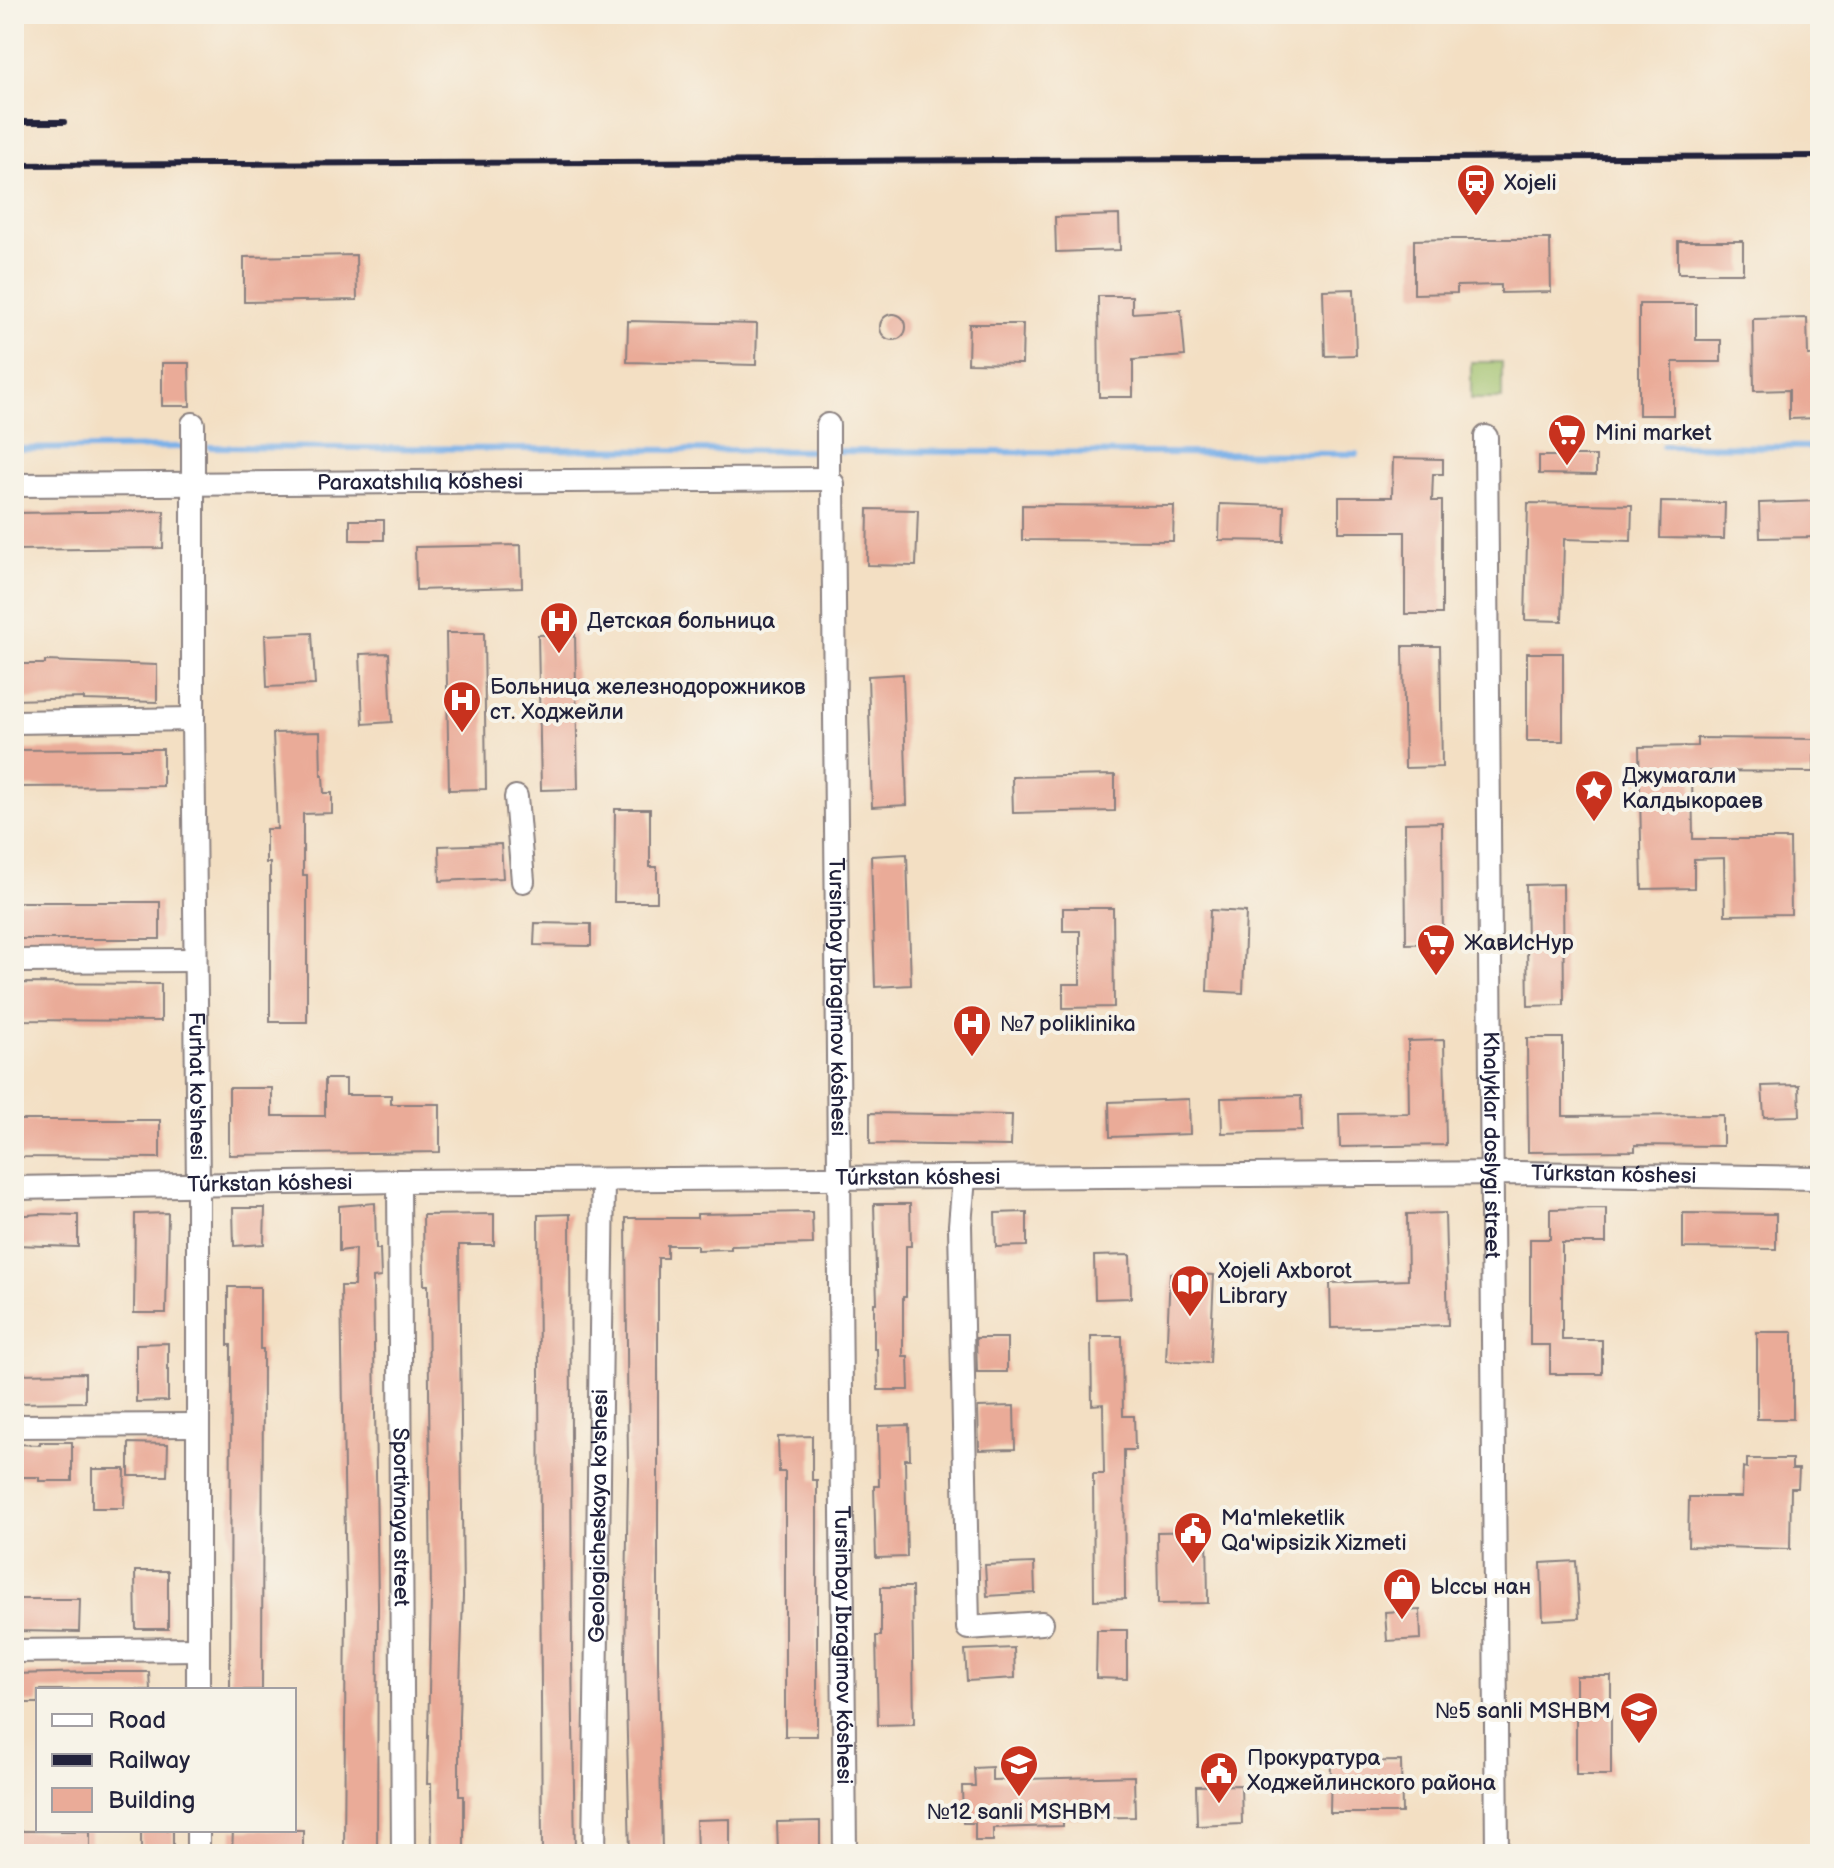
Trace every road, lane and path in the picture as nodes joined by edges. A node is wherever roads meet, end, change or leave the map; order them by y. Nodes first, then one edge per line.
1 (193, 424) dead end
2 (828, 425) dead end
3 (1486, 437) dead end
4 (828, 479) junction
5 (192, 482) junction
6 (14, 485) edge
7 (193, 719) junction
8 (14, 722) edge
9 (516, 797) dead end
10 (523, 881) dead end
11 (194, 960) junction
12 (14, 961) edge
13 (1492, 1173) junction
14 (964, 1178) junction
15 (1820, 1178) edge
16 (839, 1179) junction
17 (603, 1180) junction
18 (399, 1181) junction
19 (198, 1186) junction
20 (14, 1188) edge
21 (197, 1425) junction
22 (14, 1426) edge
23 (1042, 1623) dead end
24 (198, 1649) junction
25 (14, 1651) edge
26 (198, 1688) edge
27 (198, 1832) edge
28 (198, 1854) edge
29 (403, 1854) edge
30 (594, 1854) edge
31 (845, 1854) edge
32 (1497, 1854) edge

1 - 5 street, Furhat ko'shesi
2 - 4 street, Tursinbay Ibragimov kóshesi
3 - 13 street, Khalyklar doslygi street
4 - 5 street, Paraxatshılıq kóshesi
4 - 16 street, Tursinbay Ibragimov kóshesi
5 - 6 street, Paraxatshılıq kóshesi
5 - 7 street, Furhat ko'shesi
7 - 8 street
7 - 11 street, Furhat ko'shesi
9 - 10 street
11 - 12 street
11 - 19 street, Furhat ko'shesi
13 - 14 street, Túrkstan kóshesi
13 - 15 street, Túrkstan kóshesi
13 - 32 street, Khalyklar doslygi street
14 - 16 street, Túrkstan kóshesi
14 - 23 street
16 - 17 street, Túrkstan kóshesi
16 - 31 street, Tursinbay Ibragimov kóshesi
17 - 18 street, Túrkstan kóshesi
17 - 30 street, Geologicheskaya ko'shesi
18 - 19 street, Túrkstan kóshesi
18 - 29 street, Sportivnaya street
19 - 20 street, Túrkstan kóshesi
19 - 21 street, Furhat ko'shesi
21 - 22 street
21 - 24 street, Furhat ko'shesi
24 - 25 street
24 - 26 street, Furhat ko'shesi
27 - 28 street

